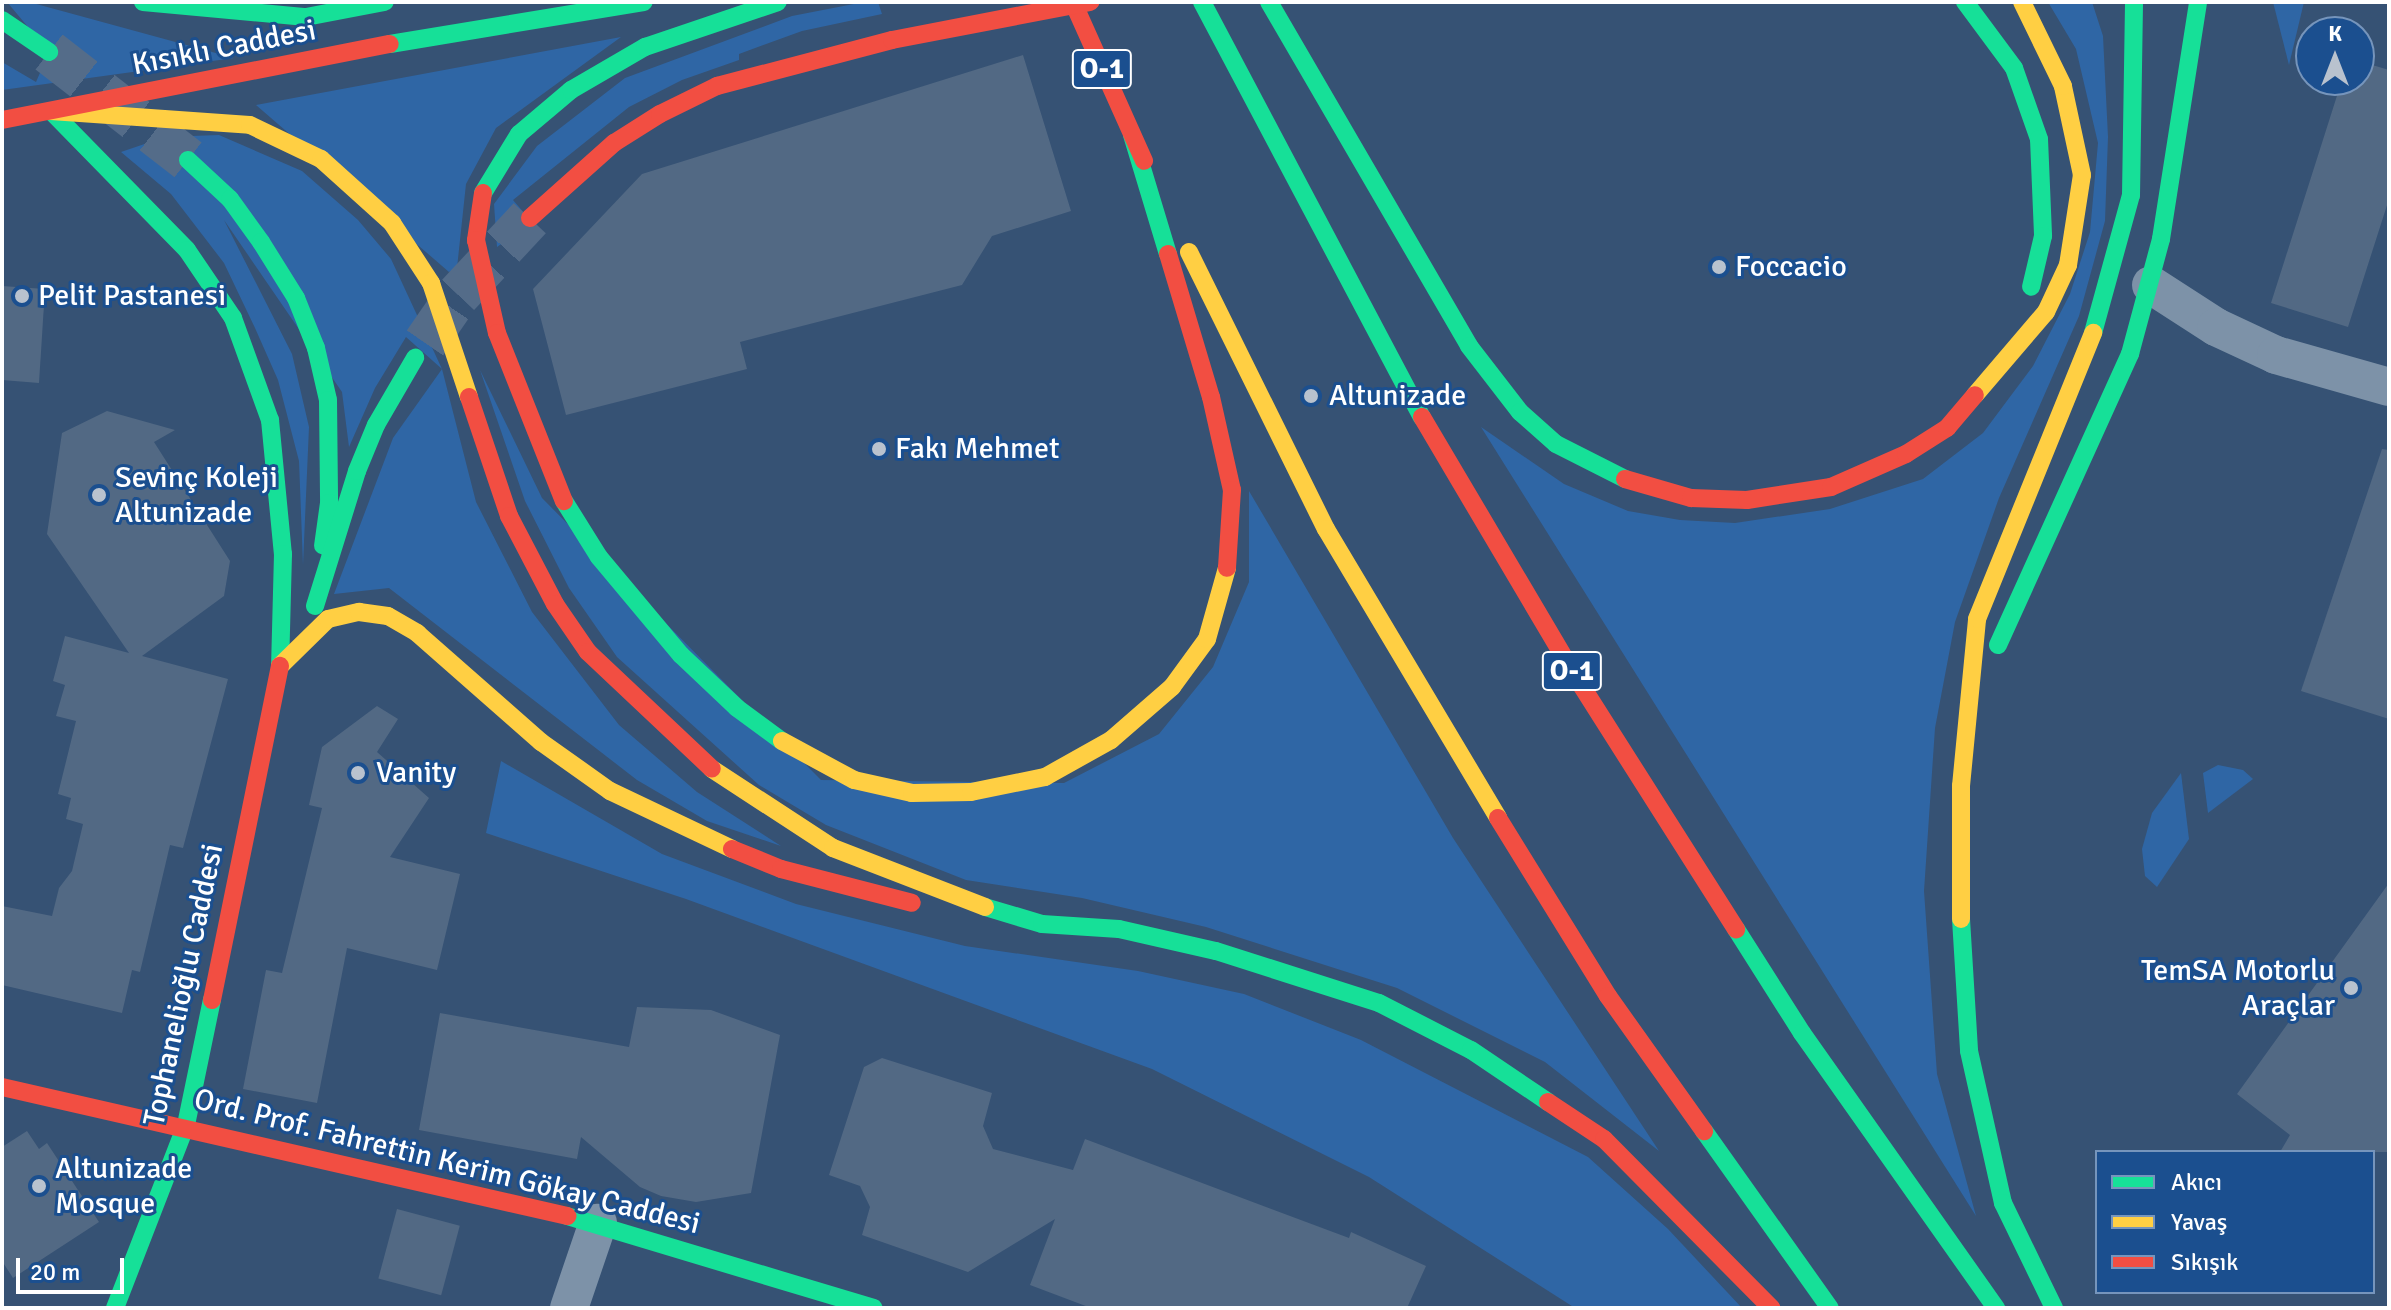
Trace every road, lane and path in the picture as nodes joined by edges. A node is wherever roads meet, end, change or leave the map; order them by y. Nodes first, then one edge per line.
1 (143, 2) edge
2 (340, 2) edge
3 (385, 2) edge
4 (644, 2) edge
5 (778, 2) edge
6 (1073, 2) edge
7 (1090, 2) edge
8 (1202, 2) edge
9 (1269, 2) edge
10 (1965, 2) edge
11 (2022, 2) edge
12 (2115, 2) edge
13 (2134, 2) edge
14 (2198, 2) edge
15 (310, 9) edge
16 (2, 20) edge
17 (49, 52) tunnel mouth
18 (2131, 98) junction
19 (51, 111) junction
20 (2, 120) edge
21 (1132, 135) junction
22 (188, 160) tunnel mouth
23 (530, 218) tunnel mouth
24 (2151, 285) junction
25 (2014, 351) junction
26 (415, 358) tunnel mouth
27 (2389, 387) edge
28 (315, 606) junction
29 (280, 666) junction
30 (1961, 786) junction
31 (1042, 924) junction
32 (2, 1087) edge
33 (186, 1125) junction
34 (598, 1223) junction
35 (115, 1308) edge
36 (569, 1308) edge
37 (874, 1308) edge
38 (1771, 1308) edge
39 (1830, 1308) edge
40 (1996, 1308) edge
41 (2054, 1308) edge

1 - 15 main road, Kısıklı Caddesi
2 - 15 main road, Kısıklı Caddesi
3 - 15 main road
4 - 19 main road, Kısıklı Caddesi
5 - 21 main road
6 - 21 main road, O-1
7 - 23 main road, bridge
8 - 40 main road, O-1
9 - 25 main road
10 - 25 main road
11 - 25 main road
12 - 18 main road
13 - 18 main road
14 - 24 main road
16 - 17 main road
18 - 30 main road
19 - 20 main road
19 - 29 main road
19 - 31 main road
21 - 39 main road, O-1
22 - 28 main road
24 - 27 street
24 - 30 main road
26 - 28 main road
28 - 29 main road
29 - 31 main road
29 - 33 main road, Tophanelioğlu Caddesi
30 - 41 main road
31 - 38 main road
32 - 33 main road, Ord. Prof. Fahrettin Kerim Gökay Caddesi
33 - 34 main road, Ord. Prof. Fahrettin Kerim Gökay Caddesi
33 - 35 main road, Tophanelioğlu Caddesi
34 - 36 street
34 - 37 main road, Ord. Prof. Fahrettin Kerim Gökay Caddesi

